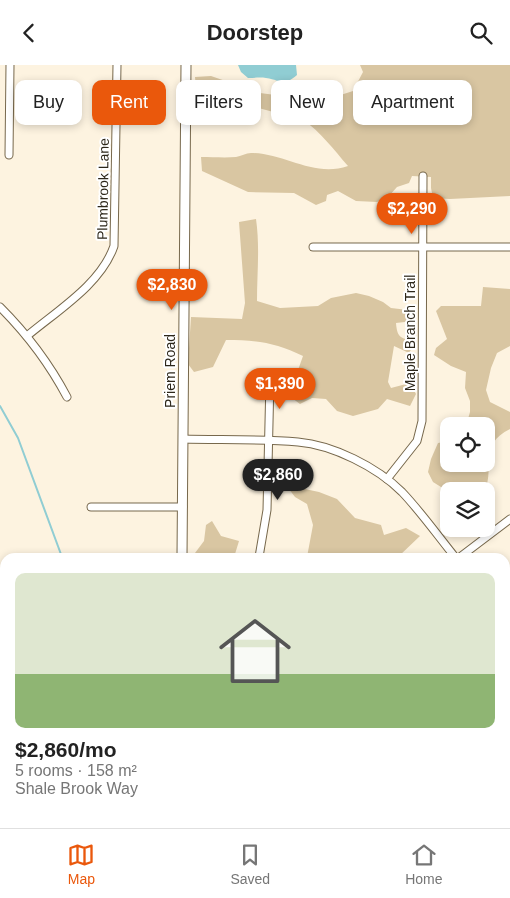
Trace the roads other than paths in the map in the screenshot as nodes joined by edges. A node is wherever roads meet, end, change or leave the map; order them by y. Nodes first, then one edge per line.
1 (10, 65) edge
2 (117, 65) edge
3 (186, 65) edge
4 (9, 155) dead end
5 (423, 176) dead end
6 (424, 246) junction
7 (313, 247) dead end
8 (510, 247) edge
9 (0, 307) edge
10 (27, 336) junction
11 (270, 379) dead end
12 (67, 397) dead end
13 (183, 439) junction
14 (268, 441) junction
15 (387, 479) junction
16 (91, 507) dead end
17 (183, 507) junction
18 (510, 519) edge
19 (182, 553) edge
20 (260, 553) edge
21 (452, 553) edge
22 (465, 553) edge

1 - 4 street
2 - 10 street, Plumbrook Lane
3 - 13 street, Priem Road
5 - 6 street, Maple Branch Trail
6 - 7 street
6 - 8 street
6 - 15 street, Maple Branch Trail
9 - 10 street
10 - 12 street
11 - 14 street
13 - 14 street
13 - 17 street, Priem Road
14 - 15 street
14 - 20 street
15 - 21 street
16 - 17 street
17 - 19 street, Priem Road
18 - 22 street

